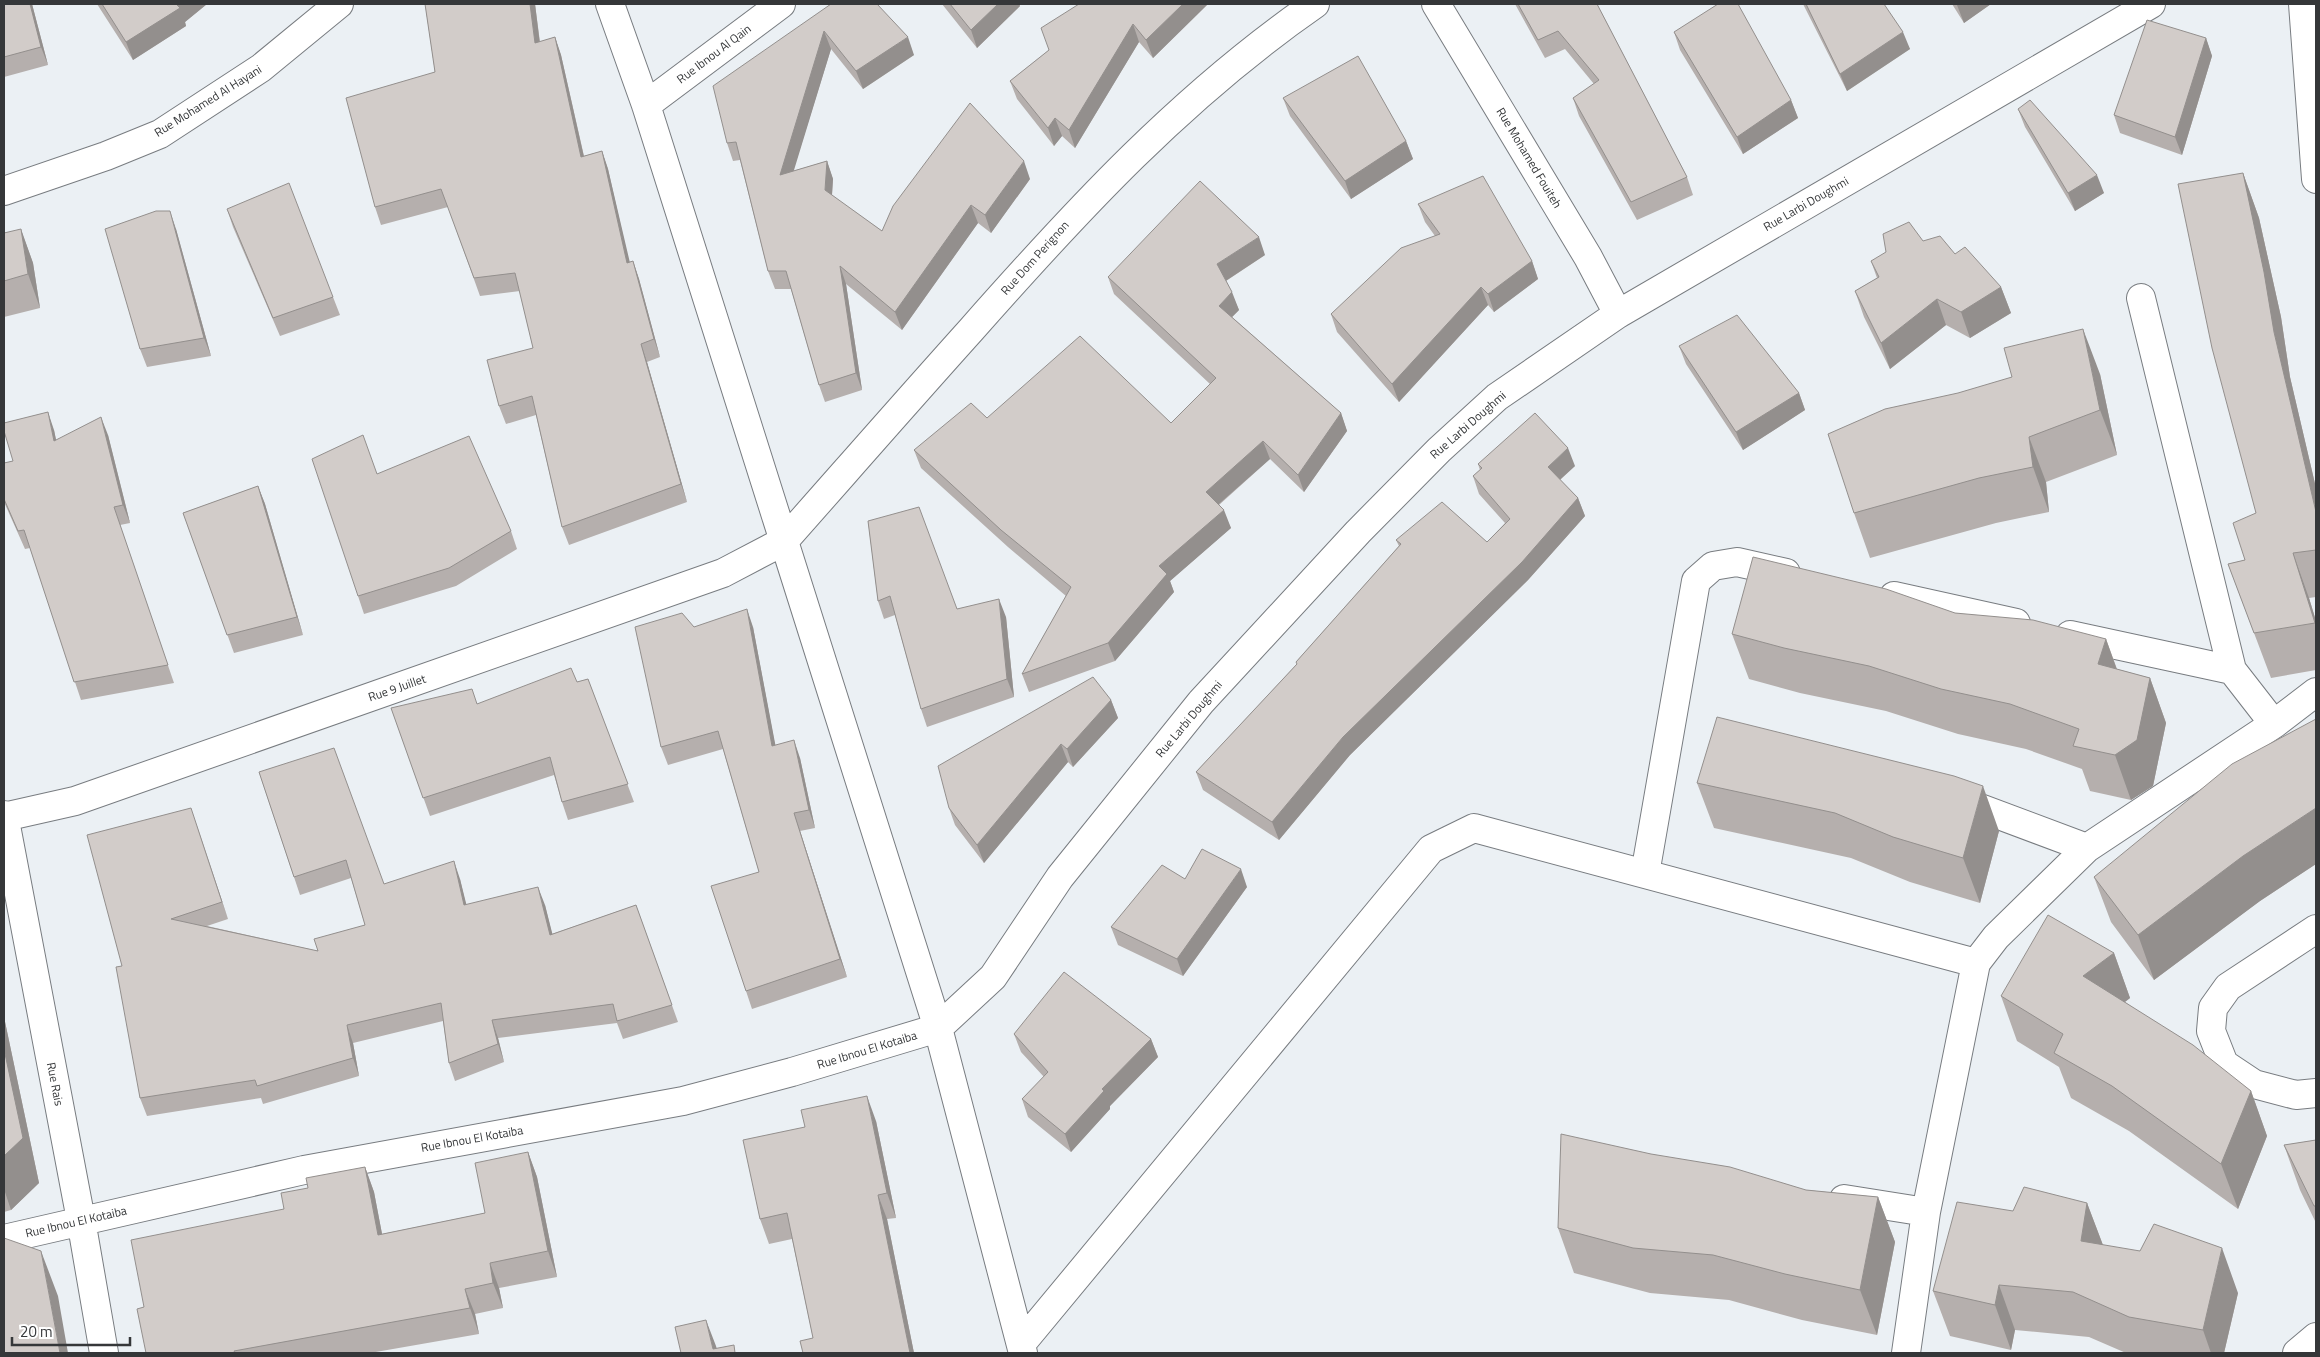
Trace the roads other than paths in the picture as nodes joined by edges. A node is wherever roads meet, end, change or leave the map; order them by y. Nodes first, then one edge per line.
1 (339, 4) edge
2 (610, 4) edge
3 (781, 4) edge
4 (1315, 4) edge
5 (1436, 4) edge
6 (2151, 4) edge
7 (2303, 4) edge
8 (646, 105) junction
9 (2315, 150) edge
10 (2316, 179) edge
11 (4, 191) edge
12 (2141, 298) dead end
13 (1618, 314) junction
14 (784, 541) junction
15 (1814, 579) edge
16 (1873, 592) edge
17 (2232, 670) junction
18 (2316, 692) edge
19 (2274, 724) junction
20 (1930, 789) edge
21 (4, 816) edge
22 (2087, 848) junction
23 (1645, 874) junction
24 (2316, 929) edge
25 (1976, 963) junction
26 (938, 1028) junction
27 (2316, 1093) edge
28 (1820, 1195) edge
29 (1926, 1212) junction
30 (81, 1220) junction
31 (4, 1239) edge
32 (2316, 1337) edge
33 (1022, 1349) edge
34 (104, 1353) edge
35 (1906, 1353) edge
36 (2297, 1353) edge

1 - 11 street, Rue Mohamed Al Hayani
2 - 8 street
3 - 8 street, Rue Ibnou Al Qain
4 - 14 street, Rue Dom Perignon
5 - 13 street, Rue Mohamed Fouiteh
6 - 13 street, Rue Larbi Doughmi
7 - 9 street
8 - 14 street
9 - 10 street
12 - 17 street
13 - 26 street, Rue Larbi Doughmi
14 - 21 street, Rue 9 Juillet
14 - 26 street
15 - 23 street
16 - 17 street
17 - 19 street
18 - 19 street
19 - 22 street
20 - 22 street
21 - 30 street, Rue Rais
22 - 25 street
23 - 25 street
23 - 33 street
24 - 27 street
25 - 29 street
26 - 30 street, Rue Ibnou El Kotaiba
26 - 33 street
28 - 29 street
29 - 35 street
30 - 31 street, Rue Ibnou El Kotaiba
30 - 34 street, Rue Rais
32 - 36 street

